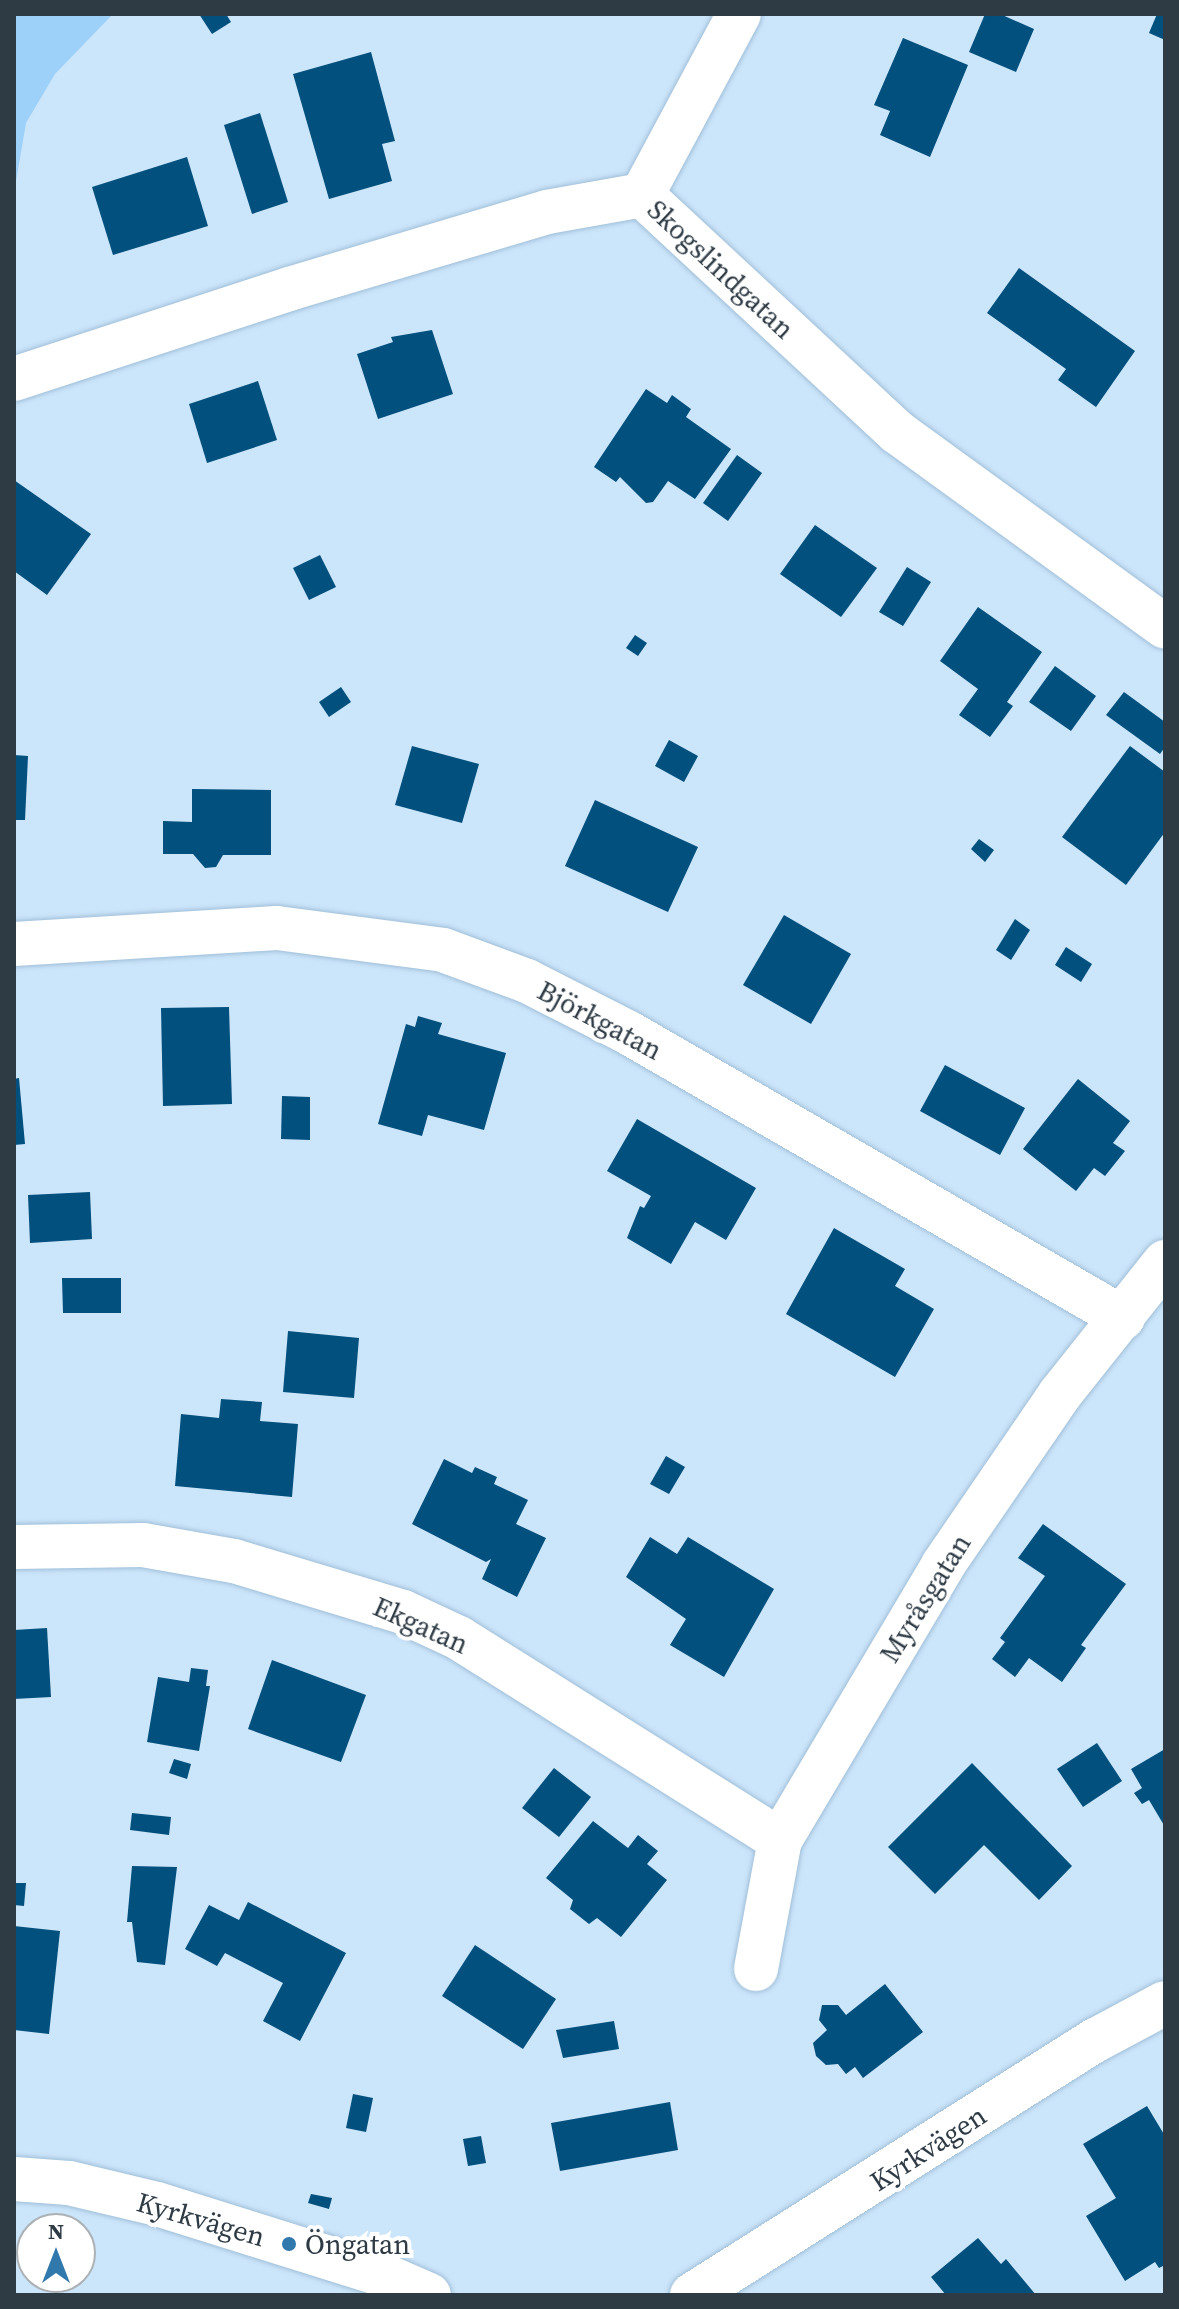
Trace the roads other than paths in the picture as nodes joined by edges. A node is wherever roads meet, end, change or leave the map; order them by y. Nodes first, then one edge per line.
1 (739, 14) edge
2 (642, 195) junction
3 (14, 379) edge
4 (1165, 627) edge
5 (14, 944) edge
6 (1165, 1262) edge
7 (1123, 1318) junction
8 (14, 1547) edge
9 (780, 1840) junction
10 (756, 1969) dead end
11 (1165, 2003) edge
12 (14, 2179) edge
13 (429, 2295) edge
14 (692, 2295) edge

1 - 2 street
2 - 3 street, Skogslindgatan
2 - 4 street, Skogslindgatan
5 - 7 street, Björkgatan
6 - 7 street, Myråsgatan
7 - 9 street, Myråsgatan
8 - 9 street, Ekgatan
9 - 10 street, Myråsgatan
11 - 14 street, Kyrkvägen
12 - 13 street, Kyrkvägen

